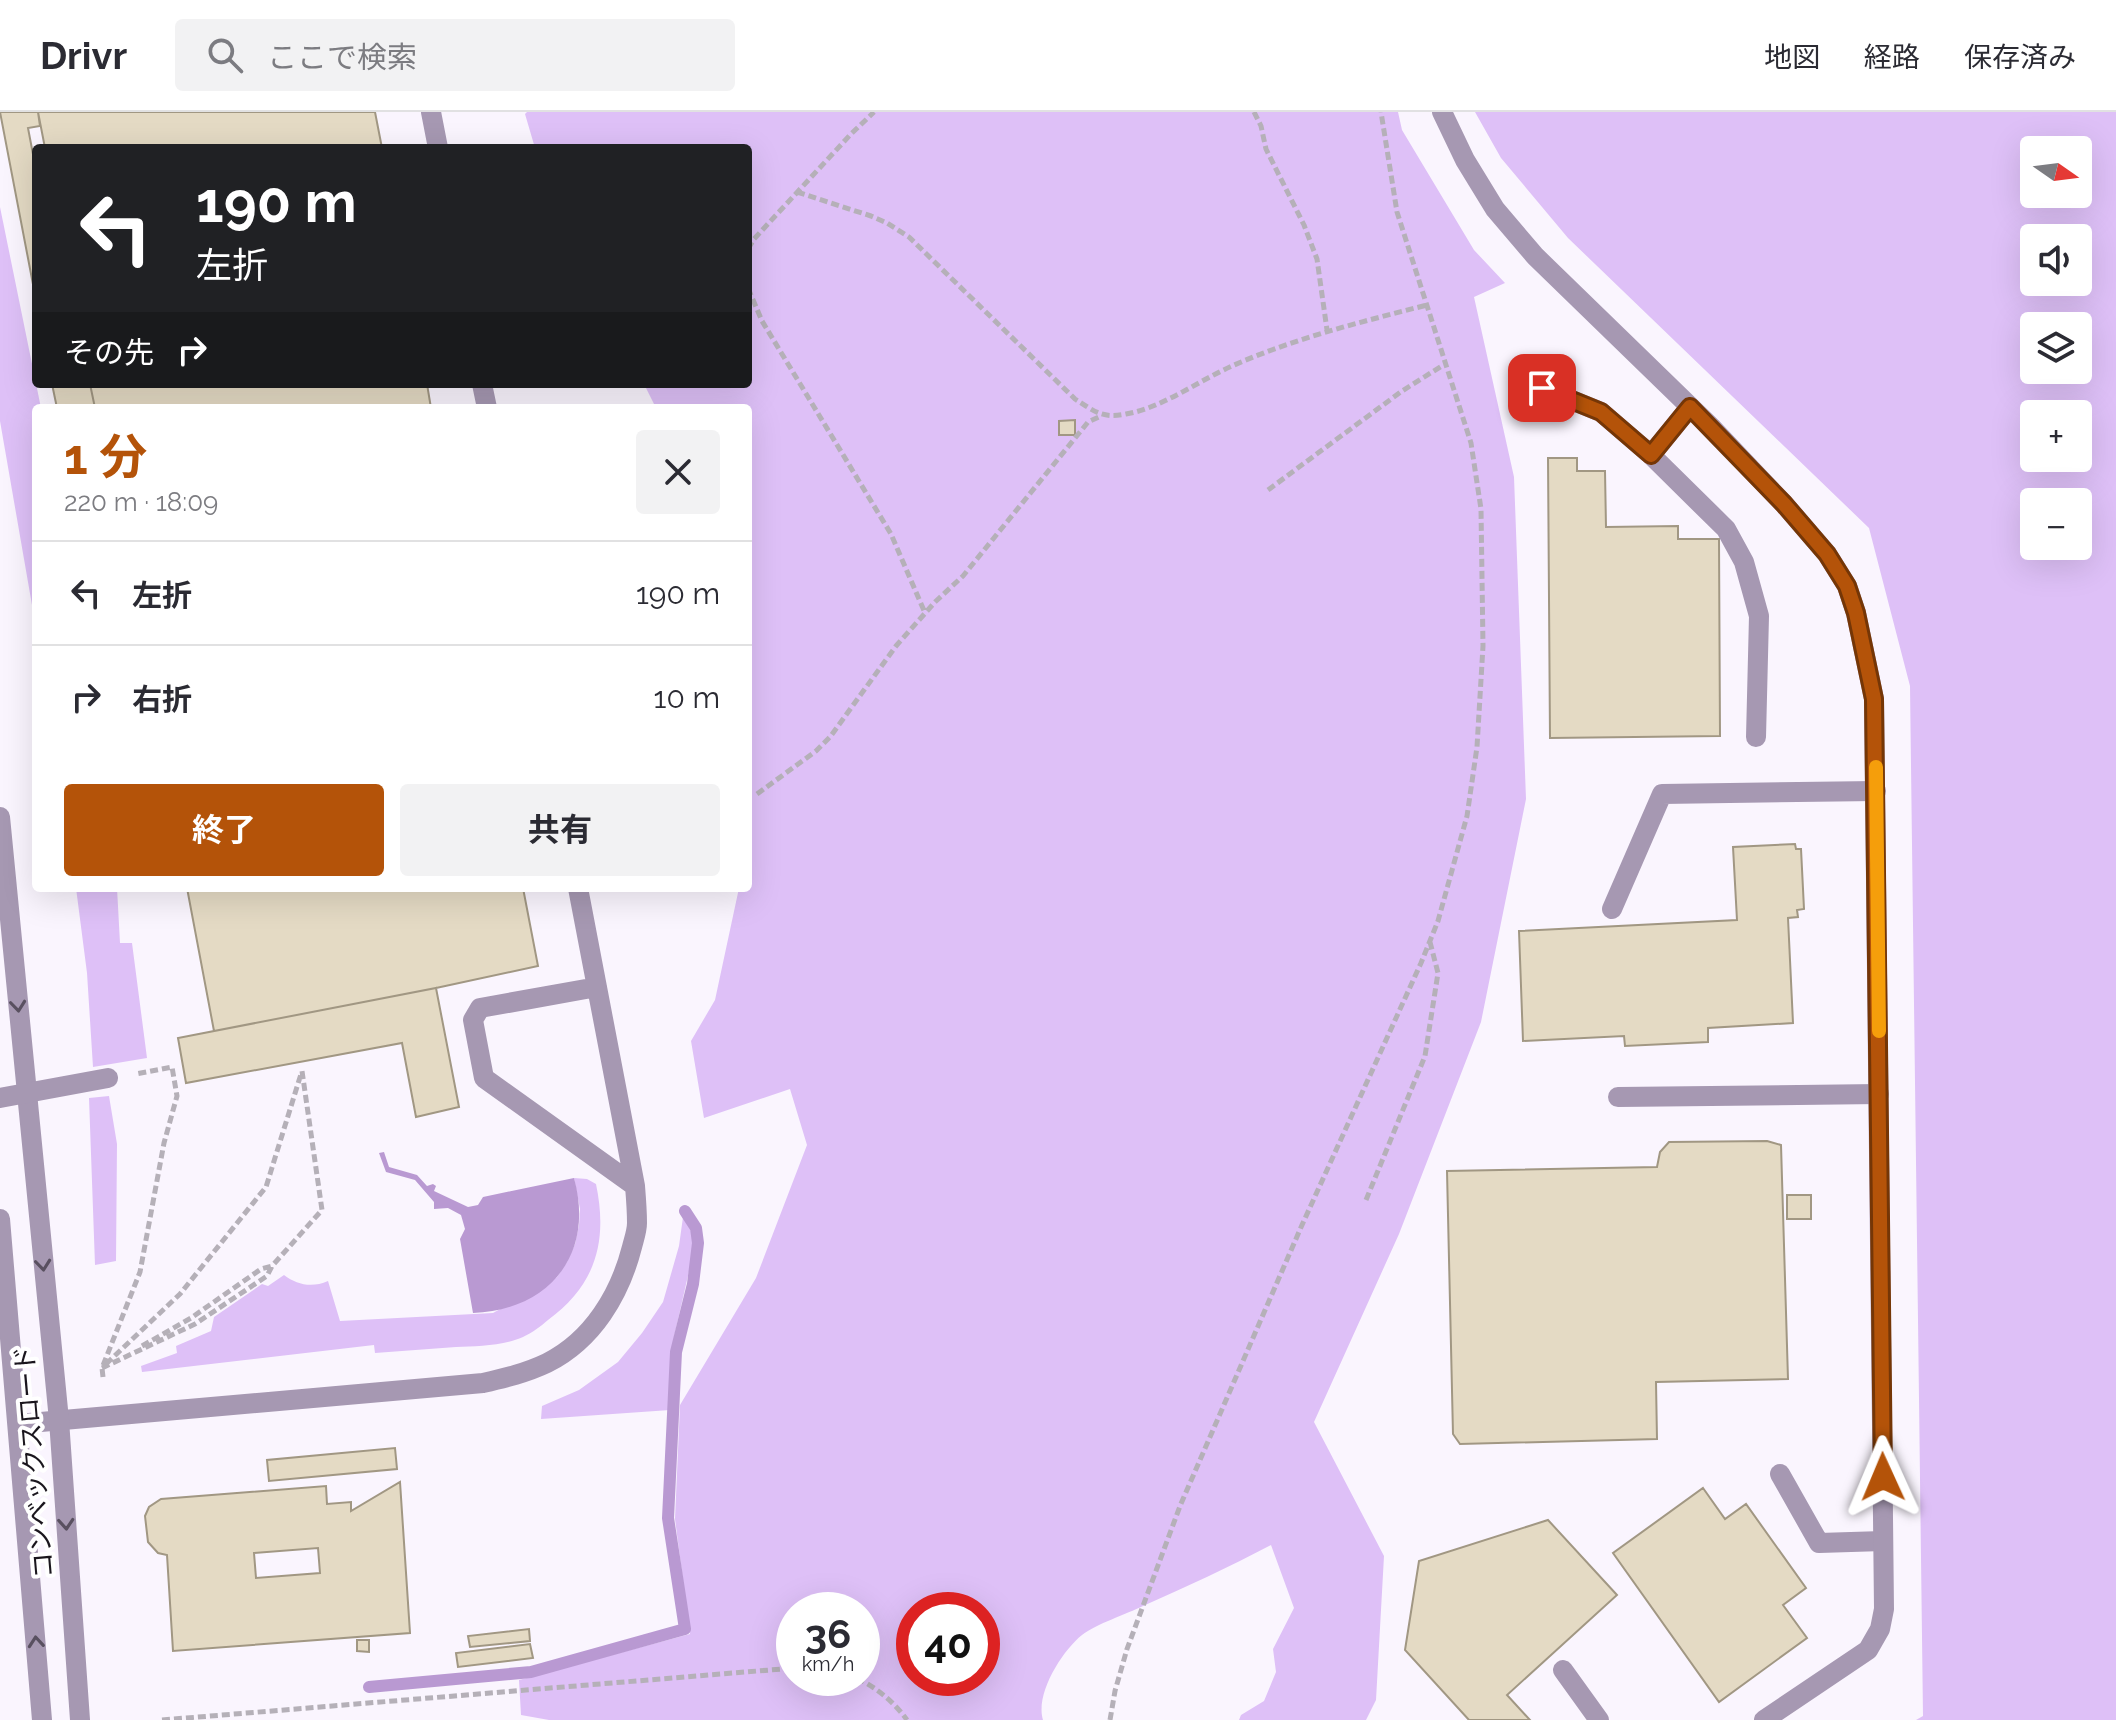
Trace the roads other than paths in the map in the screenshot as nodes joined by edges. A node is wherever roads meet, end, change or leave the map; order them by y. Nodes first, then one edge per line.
1 (431, 112) edge
2 (1442, 112) edge
3 (437, 144) edge
4 (1542, 388) dead end
5 (1690, 407) junction
6 (1651, 455) junction
7 (1756, 737) dead end
8 (1876, 791) junction
9 (0, 817) edge
10 (579, 892) edge
11 (1612, 909) dead end
12 (597, 987) junction
13 (108, 1078) dead end
14 (1879, 1094) junction
15 (1618, 1097) dead end
16 (0, 1098) edge
17 (635, 1186) junction
18 (0, 1219) edge
19 (59, 1420) junction
20 (18, 1424) junction
21 (1780, 1474) dead end
22 (1883, 1541) junction
23 (1563, 1670) dead end
24 (42, 1720) edge
25 (80, 1720) edge
26 (1599, 1720) edge
27 (1764, 1720) edge

1 - 3 street
2 - 5 street
4 - 6 street
5 - 6 street
5 - 8 street
6 - 7 street
8 - 11 street
8 - 14 street
9 -> 19 street, コンベックスロード
10 - 12 street
12 - 17 street
12 - 17 street
13 - 16 street, bridge
14 - 15 street
14 - 22 street
17 - 19 street
18 - 20 street, コンベックスロード
19 - 20 street
19 -> 25 street, コンベックスロード
24 -> 20 street, コンベックスロード
21 - 22 street
22 - 27 street
23 - 26 street

